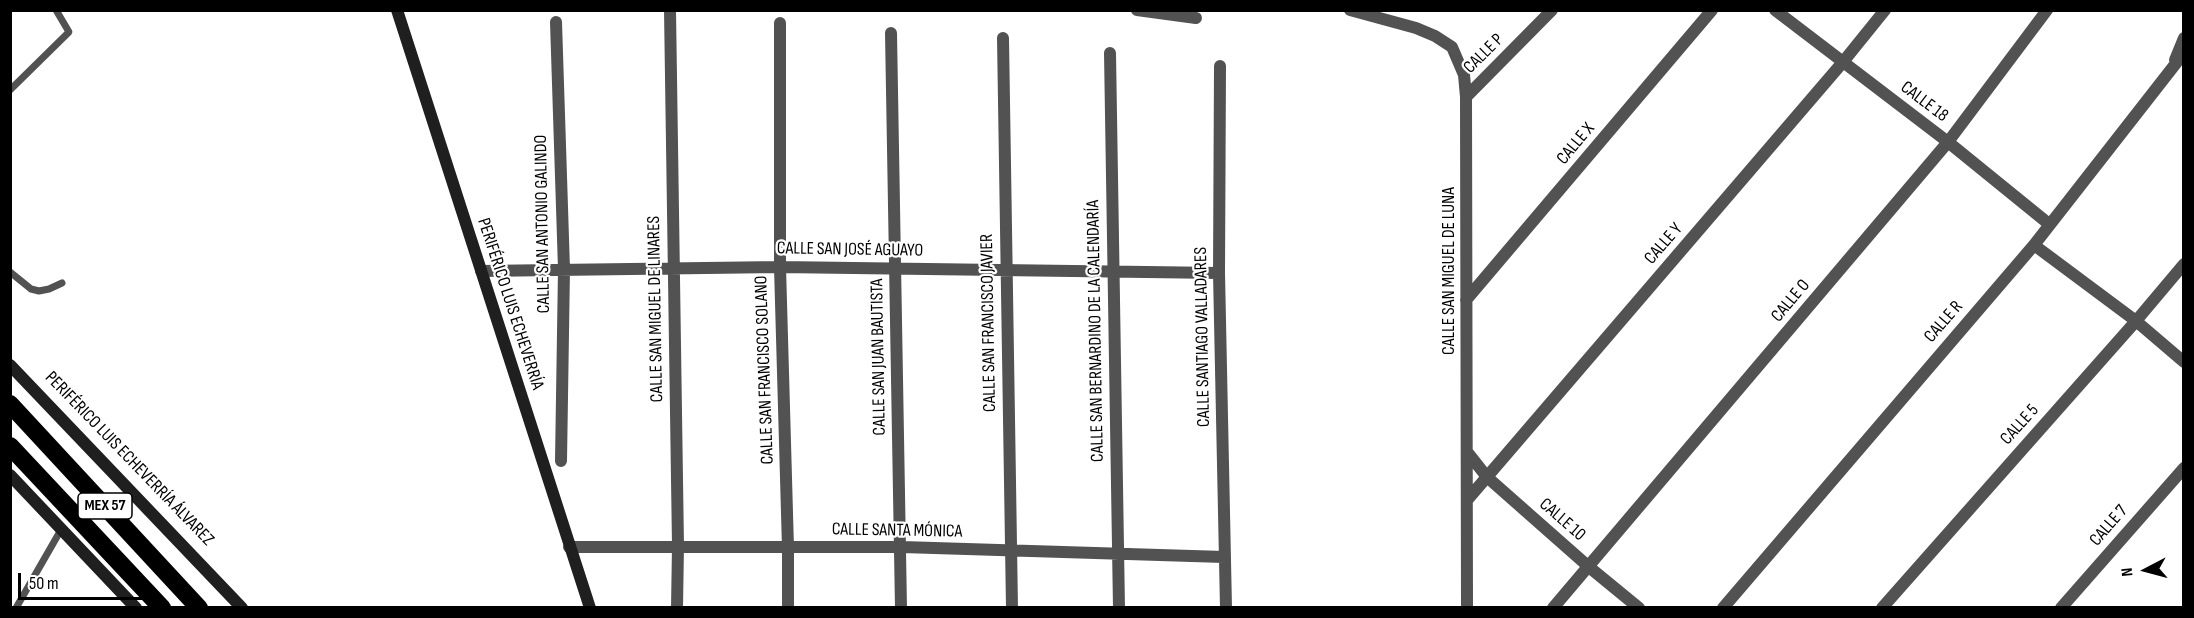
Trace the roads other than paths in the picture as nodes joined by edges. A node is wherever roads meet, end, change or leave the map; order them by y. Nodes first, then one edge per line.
1 (56, 10) edge
2 (397, 10) edge
3 (670, 10) edge
4 (1137, 10) edge
5 (1350, 10) edge
6 (1552, 10) edge
7 (1712, 10) edge
8 (1775, 10) edge
9 (1885, 10) edge
10 (2046, 10) edge
11 (1196, 18) dead end
12 (556, 22) dead end
13 (780, 24) dead end
14 (891, 33) dead end
15 (1003, 38) dead end
16 (2184, 38) edge
17 (1110, 53) dead end
18 (2184, 53) edge
19 (1843, 62) junction
20 (1220, 66) dead end
21 (2172, 67) junction
22 (10, 90) edge
23 (1466, 97) junction
24 (1948, 142) junction
25 (2049, 224) junction
26 (2034, 245) junction
27 (2184, 264) edge
28 (780, 267) junction
29 (564, 268) junction
30 (673, 268) junction
31 (895, 268) junction
32 (1006, 269) junction
33 (1113, 270) junction
34 (481, 271) junction
35 (10, 272) edge
36 (1219, 273) junction
37 (62, 283) dead end
38 (1466, 300) junction
39 (2136, 321) junction
40 (2184, 362) edge
41 (10, 365) edge
42 (10, 404) edge
43 (10, 447) edge
44 (1468, 453) junction
45 (561, 461) dead end
46 (2184, 468) edge
47 (10, 475) edge
48 (1487, 477) junction
49 (1468, 499) junction
50 (62, 528) junction
51 (678, 546) junction
52 (569, 547) junction
53 (902, 547) junction
54 (788, 548) junction
55 (1011, 551) junction
56 (1119, 554) junction
57 (1224, 557) junction
58 (1589, 567) junction
59 (135, 607) edge
60 (16, 608) edge
61 (162, 608) edge
62 (199, 608) edge
63 (242, 608) edge
64 (590, 608) edge
65 (676, 608) edge
66 (788, 608) edge
67 (901, 608) edge
68 (1012, 608) edge
69 (1119, 608) edge
70 (1226, 608) edge
71 (1467, 608) edge
72 (1553, 608) edge
73 (1639, 608) edge
74 (1723, 608) edge
75 (1882, 608) edge
76 (2061, 608) edge

1 - 22 lane
2 - 34 street, PERIFÉRICO LUIS ECHEVERRÍA
3 - 30 street, CALLE SAN MIGUEL DE LINARES
4 - 11 street
5 - 23 street, CALLE SAN MIGUEL DE LUNA
6 - 23 street, CALLE P
7 - 38 street, CALLE X
8 - 19 street, CALLE 18
9 - 19 street, CALLE Y
10 - 24 street, CALLE O
12 - 29 street, CALLE SAN ANTONIO GALINDO
13 - 28 street, CALLE SAN FRANCISCO SOLANO
14 - 31 street, CALLE SAN JUAN BAUTISTA
15 - 32 street, CALLE SAN FRANCISCO JAVIER
16 - 21 street
17 - 33 street, CALLE SAN BERNARDINO DE LA CALENDARÍA
18 - 21 street, CALLE R
19 - 24 street, CALLE 18
19 - 48 street, CALLE Y
20 - 36 street, CALLE SANTIAGO VALLADARES
21 - 25 street, CALLE R
23 - 38 street, CALLE SAN MIGUEL DE LUNA
24 - 25 street, CALLE 18
24 - 58 street, CALLE O
25 - 26 street, CALLE R
26 - 39 street
26 - 74 street, CALLE R
27 - 39 street, CALLE 5
28 - 30 street, CALLE SAN JOSÉ AGUAYO
28 - 31 street, CALLE SAN JOSÉ AGUAYO
28 - 54 street, CALLE SAN FRANCISCO SOLANO
29 - 30 street, CALLE SAN JOSÉ AGUAYO
29 - 34 street, CALLE SAN JOSÉ AGUAYO
29 - 45 street, CALLE SAN ANTONIO GALINDO
30 - 51 street, CALLE SAN MIGUEL DE LINARES
31 - 32 street, CALLE SAN JOSÉ AGUAYO
31 - 53 street, CALLE SAN JUAN BAUTISTA
32 - 33 street, CALLE SAN JOSÉ AGUAYO
32 - 55 street, CALLE SAN FRANCISCO JAVIER
33 - 36 street, CALLE SAN JOSÉ AGUAYO
33 - 56 street, CALLE SAN BERNARDINO DE LA CALENDARÍA
34 - 52 street, PERIFÉRICO LUIS ECHEVERRÍA
35 - 37 lane
36 - 57 street, CALLE SANTIAGO VALLADARES
38 - 44 street, CALLE SAN MIGUEL DE LUNA
39 - 40 street
39 - 75 street, CALLE 5
41 - 63 street, PERIFÉRICO LUIS ECHEVERRÍA ÁLVAREZ
42 - 62 highway, MEX 57
43 - 61 highway, MEX 57
44 - 48 street, CALLE 10
44 - 49 street, CALLE SAN MIGUEL DE LUNA
46 - 76 street, CALLE 7
47 - 50 street
48 - 49 street, CALLE Y
48 - 58 street, CALLE 10
49 - 71 street, CALLE SAN MIGUEL DE LUNA
50 - 59 street
50 - 60 lane
51 - 52 street, CALLE SANTA MÓNICA
51 - 54 street, CALLE SANTA MÓNICA
51 - 65 street, CALLE SAN MIGUEL DE LINARES
52 - 64 street, PERIFÉRICO LUIS ECHEVERRÍA
53 - 54 street, CALLE SANTA MÓNICA
53 - 55 street, CALLE SANTA MÓNICA
53 - 67 street, CALLE SAN JUAN BAUTISTA
54 - 66 street, CALLE SAN FRANCISCO SOLANO
55 - 56 street, CALLE SANTA MÓNICA
55 - 68 street, CALLE SAN FRANCISCO JAVIER
56 - 57 street, CALLE SANTA MÓNICA
56 - 69 street, CALLE SAN BERNARDINO DE LA CALENDARÍA
57 - 70 street, CALLE SANTIAGO VALLADARES
58 - 72 street, CALLE O
58 - 73 street, CALLE 10

